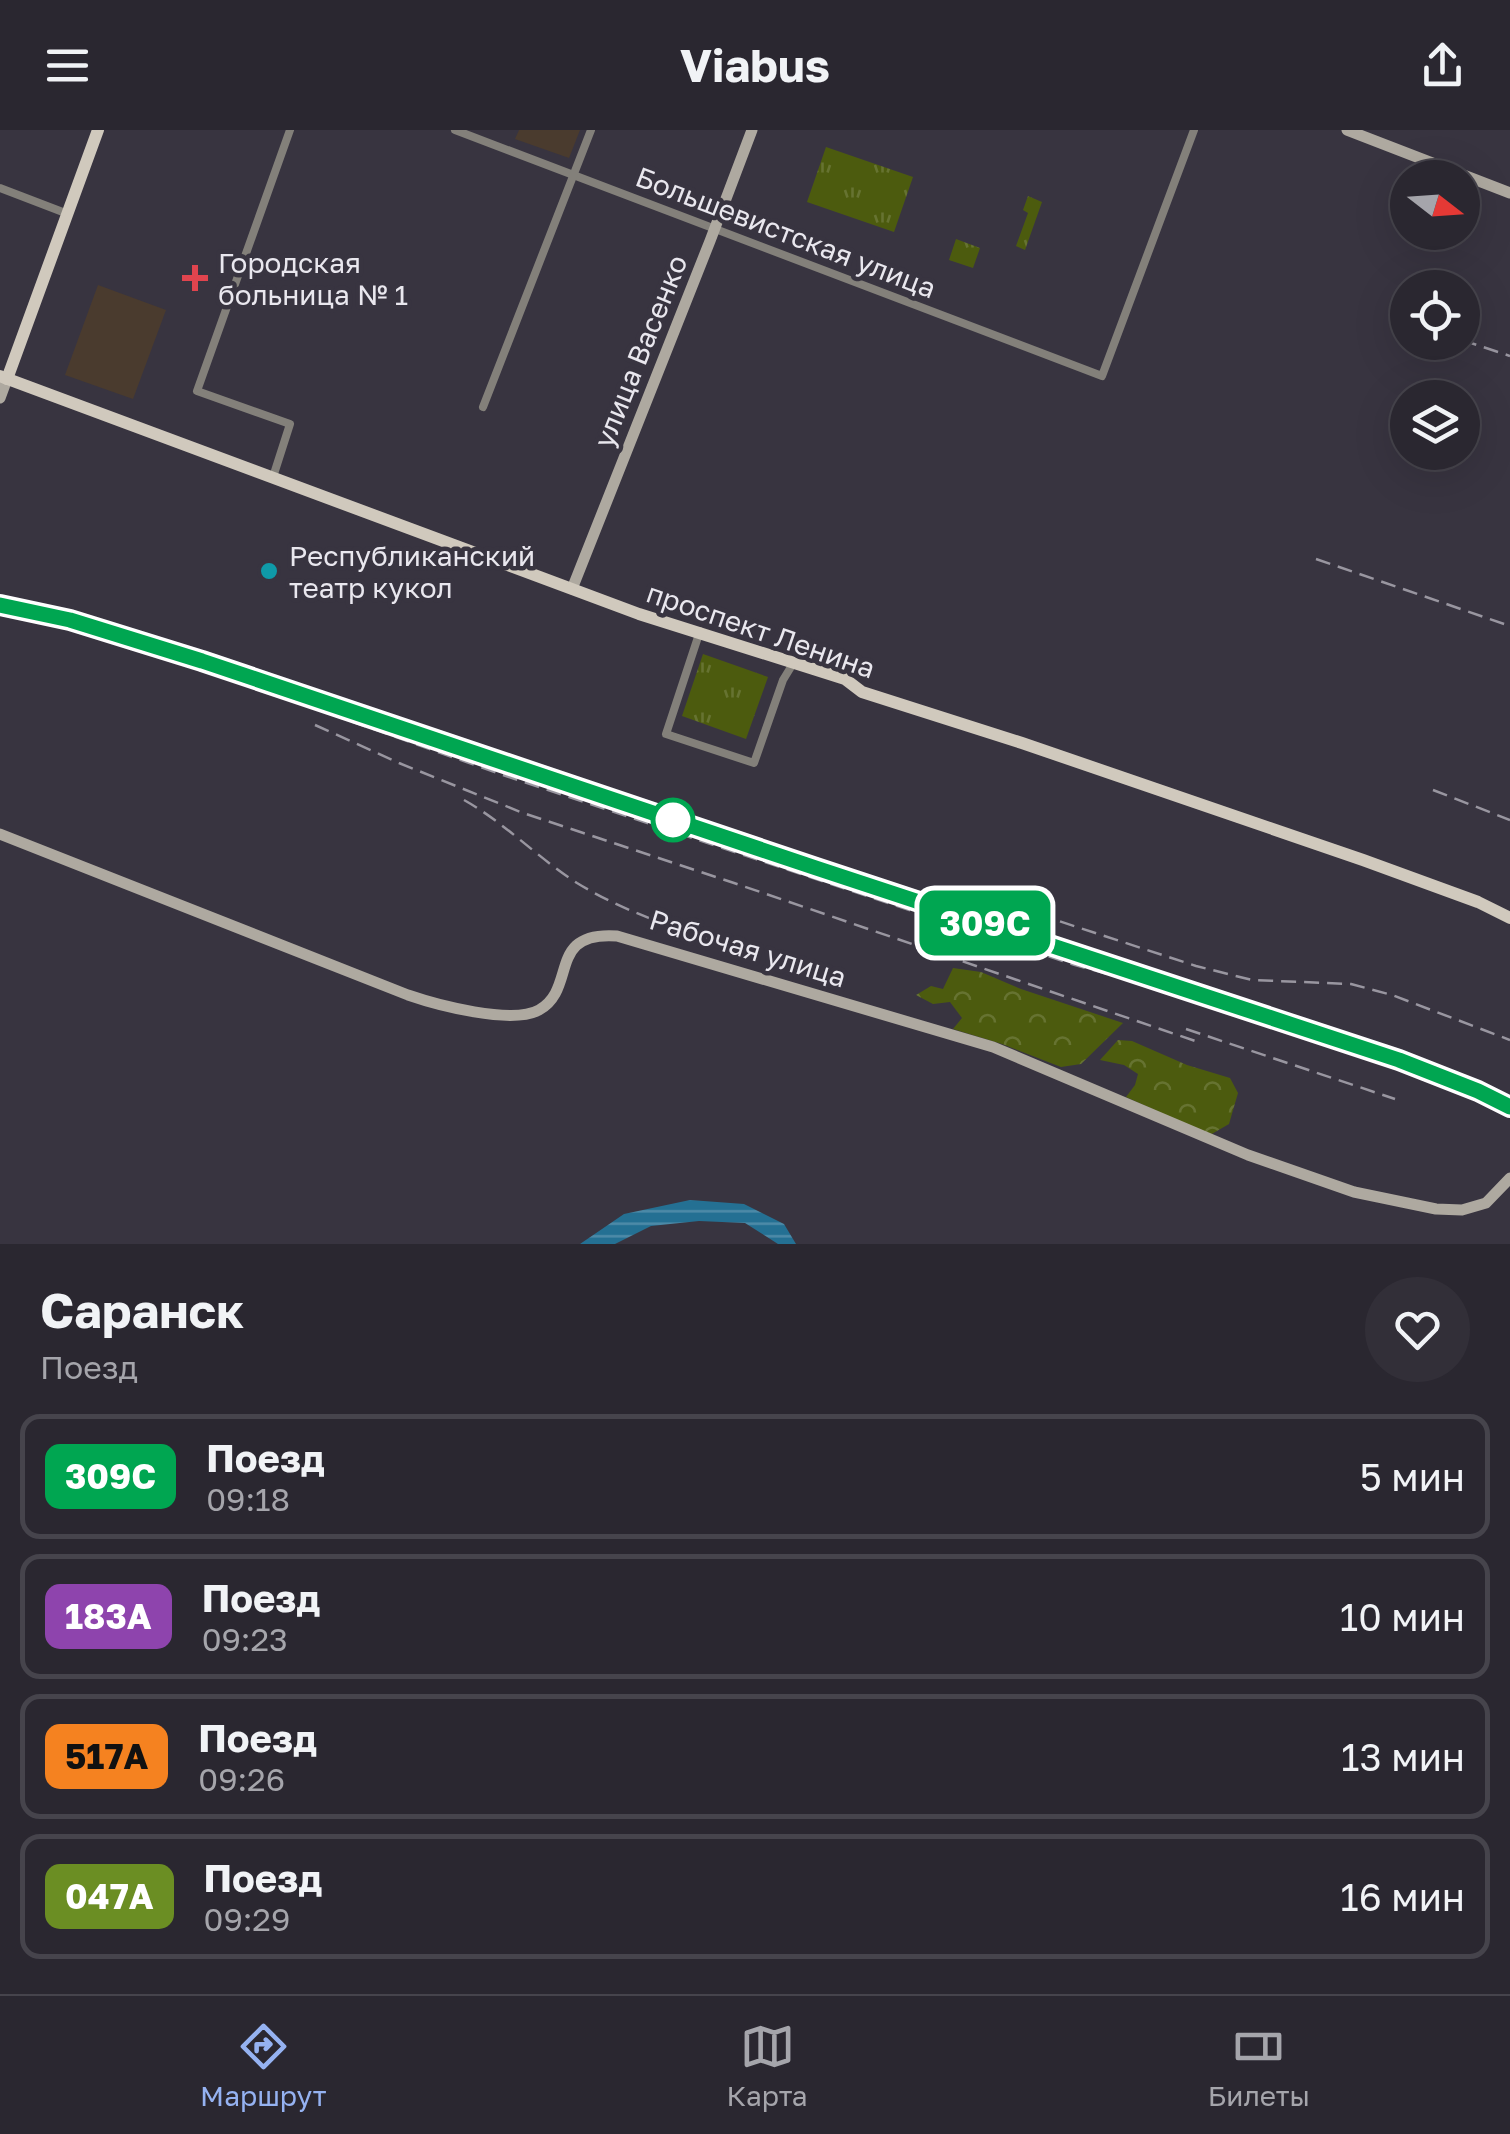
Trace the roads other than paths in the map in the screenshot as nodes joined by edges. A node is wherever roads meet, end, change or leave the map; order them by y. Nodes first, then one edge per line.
1 (98, 130) edge
2 (290, 130) edge
3 (455, 130) edge
4 (591, 130) edge
5 (752, 130) edge
6 (1194, 130) edge
7 (1346, 130) edge
8 (574, 175) junction
9 (0, 188) edge
10 (1510, 193) edge
11 (68, 214) junction
12 (715, 228) junction
13 (4, 378) edge
14 (0, 398) edge
15 (483, 407) dead end
16 (273, 477) junction
17 (572, 589) junction
18 (700, 631) junction
19 (794, 662) junction
20 (0, 834) edge
21 (1510, 918) edge
22 (1510, 1178) edge

1 - 11 main road
2 - 16 street
3 - 8 street, Большевистская улица
4 - 8 street
5 - 12 street, улица Васенко
6 - 12 street, Большевистская улица
7 - 10 street
8 - 12 street, Большевистская улица
8 - 15 street
9 - 11 street
11 - 13 main road
12 - 17 street, улица Васенко
13 - 14 street
13 - 16 main road, проспект Ленина
16 - 17 main road, проспект Ленина
17 - 18 main road, проспект Ленина
18 - 19 main road, проспект Ленина
18 - 19 street
19 - 21 main road, проспект Ленина
20 - 22 street, Рабочая улица

